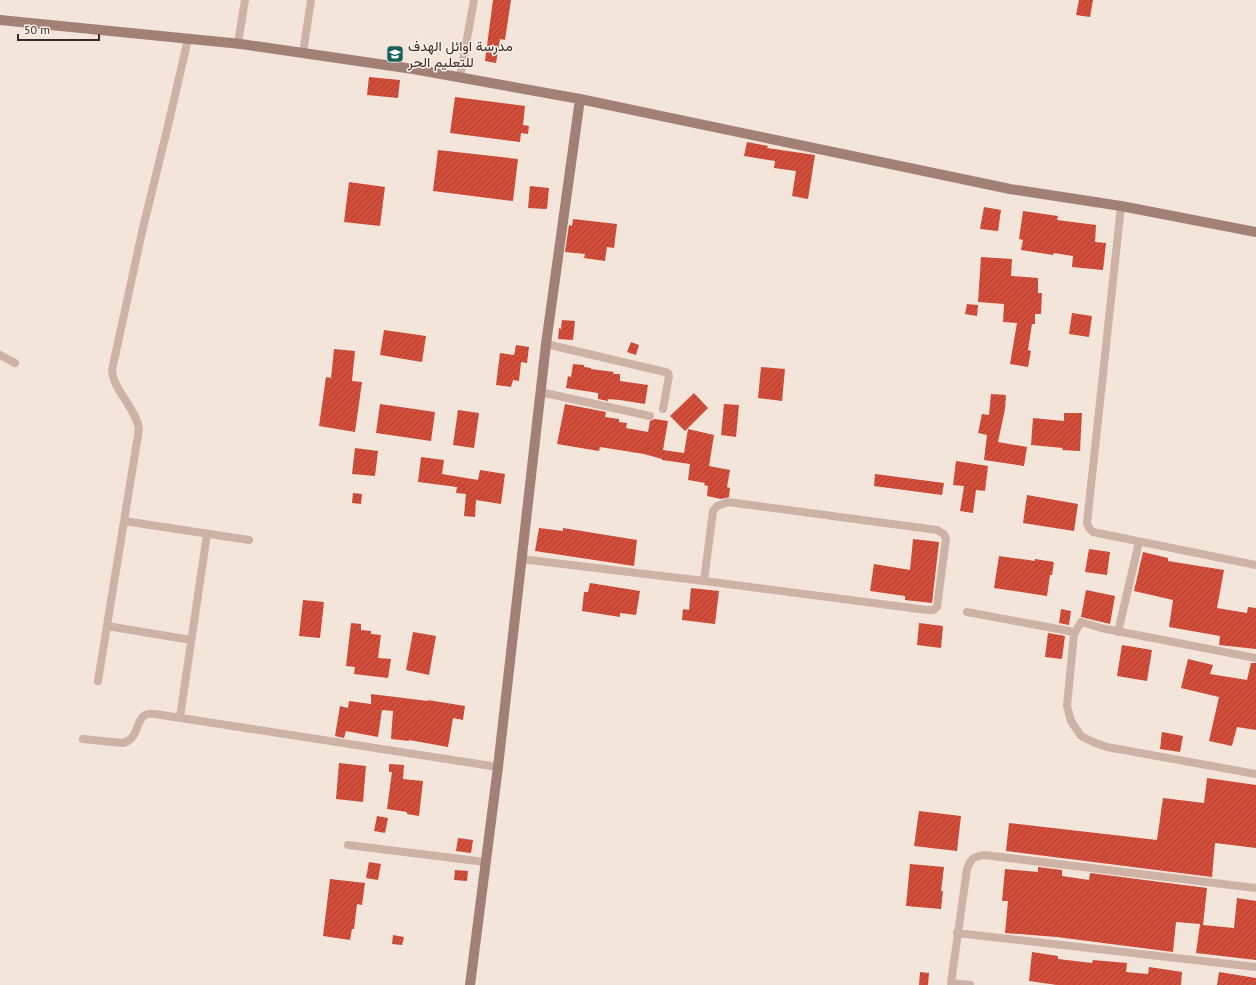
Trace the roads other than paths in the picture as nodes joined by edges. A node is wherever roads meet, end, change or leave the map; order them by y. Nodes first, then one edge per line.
1 (245, 0) edge
2 (311, 0) edge
3 (474, 0) edge
4 (0, 20) edge
5 (188, 38) junction
6 (238, 44) junction
7 (303, 53) junction
8 (460, 77) junction
9 (580, 99) junction
10 (1121, 206) junction
11 (1256, 232) edge
12 (546, 344) junction
13 (0, 355) edge
14 (15, 363) dead end
15 (540, 392) junction
16 (663, 409) dead end
17 (650, 416) dead end
18 (124, 521) junction
19 (208, 534) junction
20 (249, 540) dead end
21 (1139, 542) junction
22 (521, 559) junction
23 (1256, 566) edge
24 (704, 580) junction
25 (967, 612) dead end
26 (107, 626) junction
27 (1118, 632) junction
28 (1074, 634) junction
29 (191, 640) junction
30 (1256, 658) edge
31 (98, 681) dead end
32 (180, 717) junction
33 (83, 739) dead end
34 (498, 767) junction
35 (1256, 774) edge
36 (348, 845) dead end
37 (486, 862) junction
38 (1256, 888) edge
39 (957, 933) junction
40 (1256, 967) edge
41 (951, 984) edge
42 (470, 985) edge
43 (970, 985) edge

1 - 6 street
2 - 7 street
3 - 8 street
4 - 5 street
5 - 6 street
5 - 18 street
6 - 7 street
7 - 8 street
8 - 9 street
9 - 10 street
9 - 12 street
10 - 11 street
10 - 21 street
12 - 15 street
12 - 16 street
13 - 14 street
15 - 17 street
15 - 22 street
18 - 19 street
18 - 26 street
19 - 20 street
19 - 29 street
21 - 23 street
21 - 27 street
22 - 24 street
22 - 34 street
24 - 24 street
25 - 28 street
26 - 29 street
26 - 31 street
27 - 28 street
27 - 30 street
28 - 35 street
29 - 32 street
32 - 33 street
32 - 34 street
34 - 37 street
36 - 37 street
37 - 42 street
38 - 39 street
39 - 40 street
39 - 41 street
41 - 43 street

